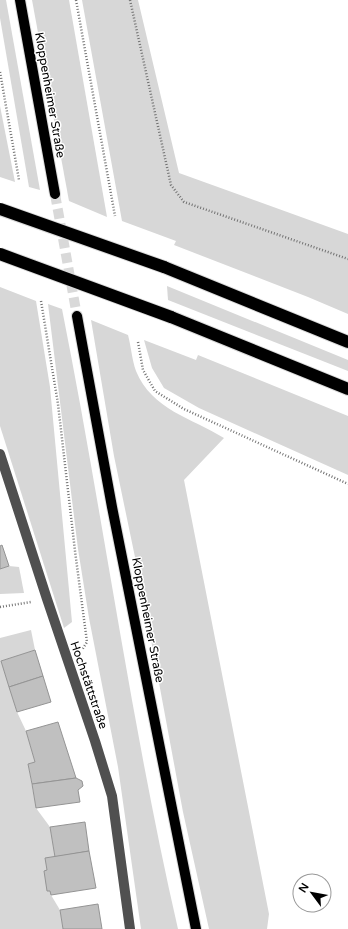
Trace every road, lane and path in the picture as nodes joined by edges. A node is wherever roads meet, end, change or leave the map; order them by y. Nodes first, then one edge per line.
1 (20, 0) edge
2 (76, 0) edge
3 (130, 0) edge
4 (0, 72) edge
5 (19, 180) dead end
6 (55, 194) tunnel mouth
7 (0, 208) edge
8 (115, 216) dead end
9 (0, 254) edge
10 (348, 259) edge
11 (41, 301) dead end
12 (77, 316) tunnel mouth
13 (138, 342) dead end
14 (348, 342) edge
15 (348, 389) edge
16 (0, 454) edge
17 (348, 484) edge
18 (47, 599) junction
19 (0, 607) edge
20 (70, 669) junction
21 (130, 929) edge
22 (196, 929) edge

1 - 6 main road, Kloppenheimer Straße
2 - 8 path
3 - 10 path
4 - 5 path
7 - 14 highway, bridge
9 - 15 highway, bridge
11 - 20 path
12 - 22 main road, Kloppenheimer Straße
13 - 17 path
16 - 18 street, Hochstättstraße
18 - 19 path
18 - 20 street, Hochstättstraße
20 - 21 street, Hochstättstraße

